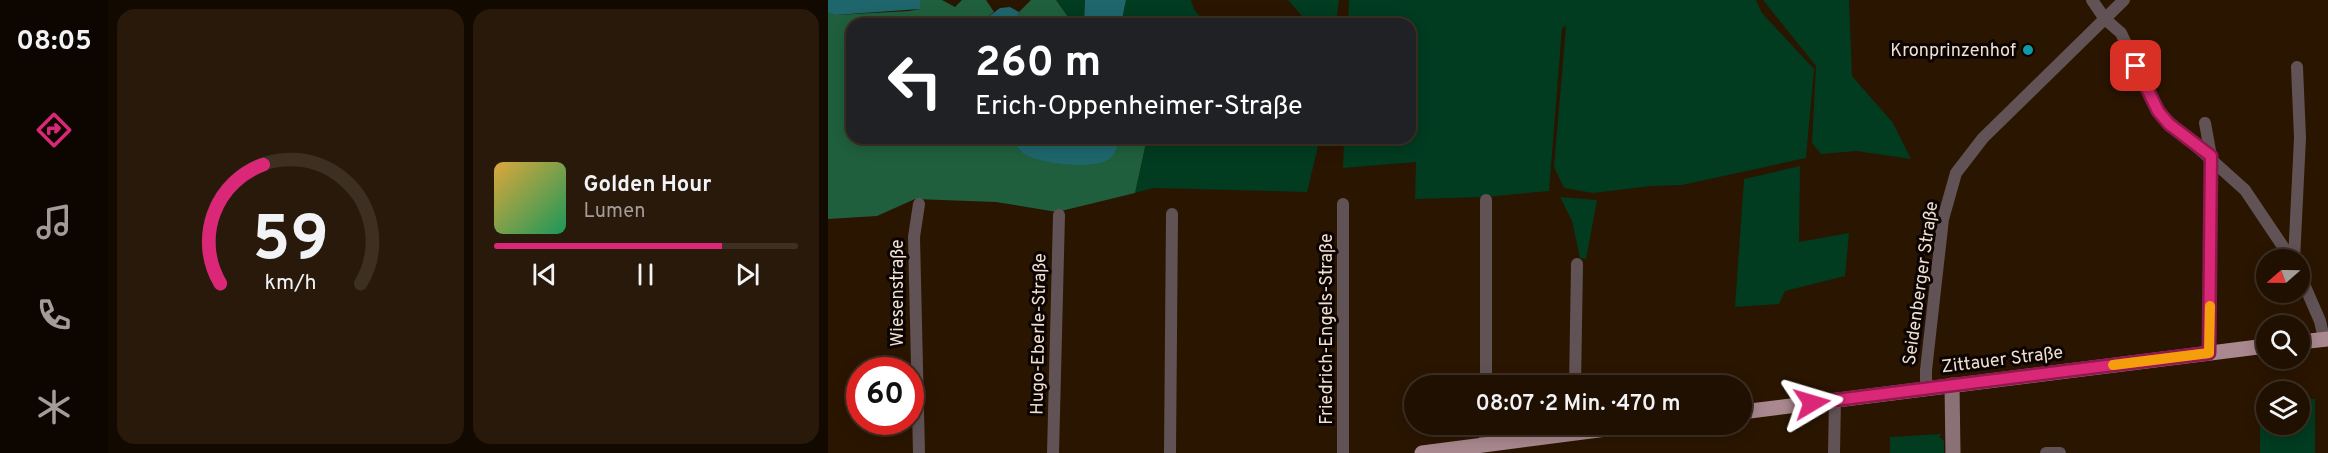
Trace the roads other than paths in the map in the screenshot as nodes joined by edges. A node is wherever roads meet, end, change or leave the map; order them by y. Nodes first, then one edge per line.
1 (2092, 0) edge
2 (2124, 0) edge
3 (2105, 19) junction
4 (2297, 67) dead end
5 (2205, 123) dead end
6 (2211, 156) junction
7 (1486, 200) dead end
8 (919, 204) dead end
9 (1343, 204) dead end
10 (1172, 214) dead end
11 (1059, 215) dead end
12 (2285, 249) edge
13 (2294, 249) edge
14 (1577, 264) dead end
15 (2310, 298) edge
16 (2326, 339) edge
17 (2310, 341) edge
18 (2256, 347) edge
19 (2209, 353) junction
20 (1486, 375) edge
21 (1575, 375) edge
22 (1952, 385) junction
23 (1926, 388) junction
24 (1835, 400) junction
25 (1752, 411) edge
26 (1485, 435) edge
27 (1556, 435) edge
28 (1485, 444) junction
29 (1520, 446) edge
30 (919, 453) edge
31 (1053, 453) edge
32 (1170, 453) edge
33 (1343, 453) edge
34 (1422, 453) edge
35 (1834, 453) edge
36 (1953, 453) edge
37 (2046, 453) edge
38 (2060, 453) edge

1 - 3 street
2 - 3 street, Seidenberger Straße
3 - 6 street
3 - 23 street, Seidenberger Straße
4 - 13 street
5 - 6 street
6 - 12 street
6 - 19 street
7 - 20 street
8 - 30 street, Wiesenstraße
9 - 33 street, Friedrich-Engels-Straße
10 - 32 street
11 - 31 street, Hugo-Eberle-Straße
14 - 21 street
15 - 16 street
16 - 17 main road
18 - 19 main road, Zittauer Straße
19 - 22 main road, Zittauer Straße
22 - 23 main road, Zittauer Straße
22 - 36 street
23 - 24 main road, Zittauer Straße
24 - 25 main road, Zittauer Straße
24 - 35 street
26 - 28 street
27 - 29 main road
28 - 29 main road
28 - 34 main road
37 - 38 street

